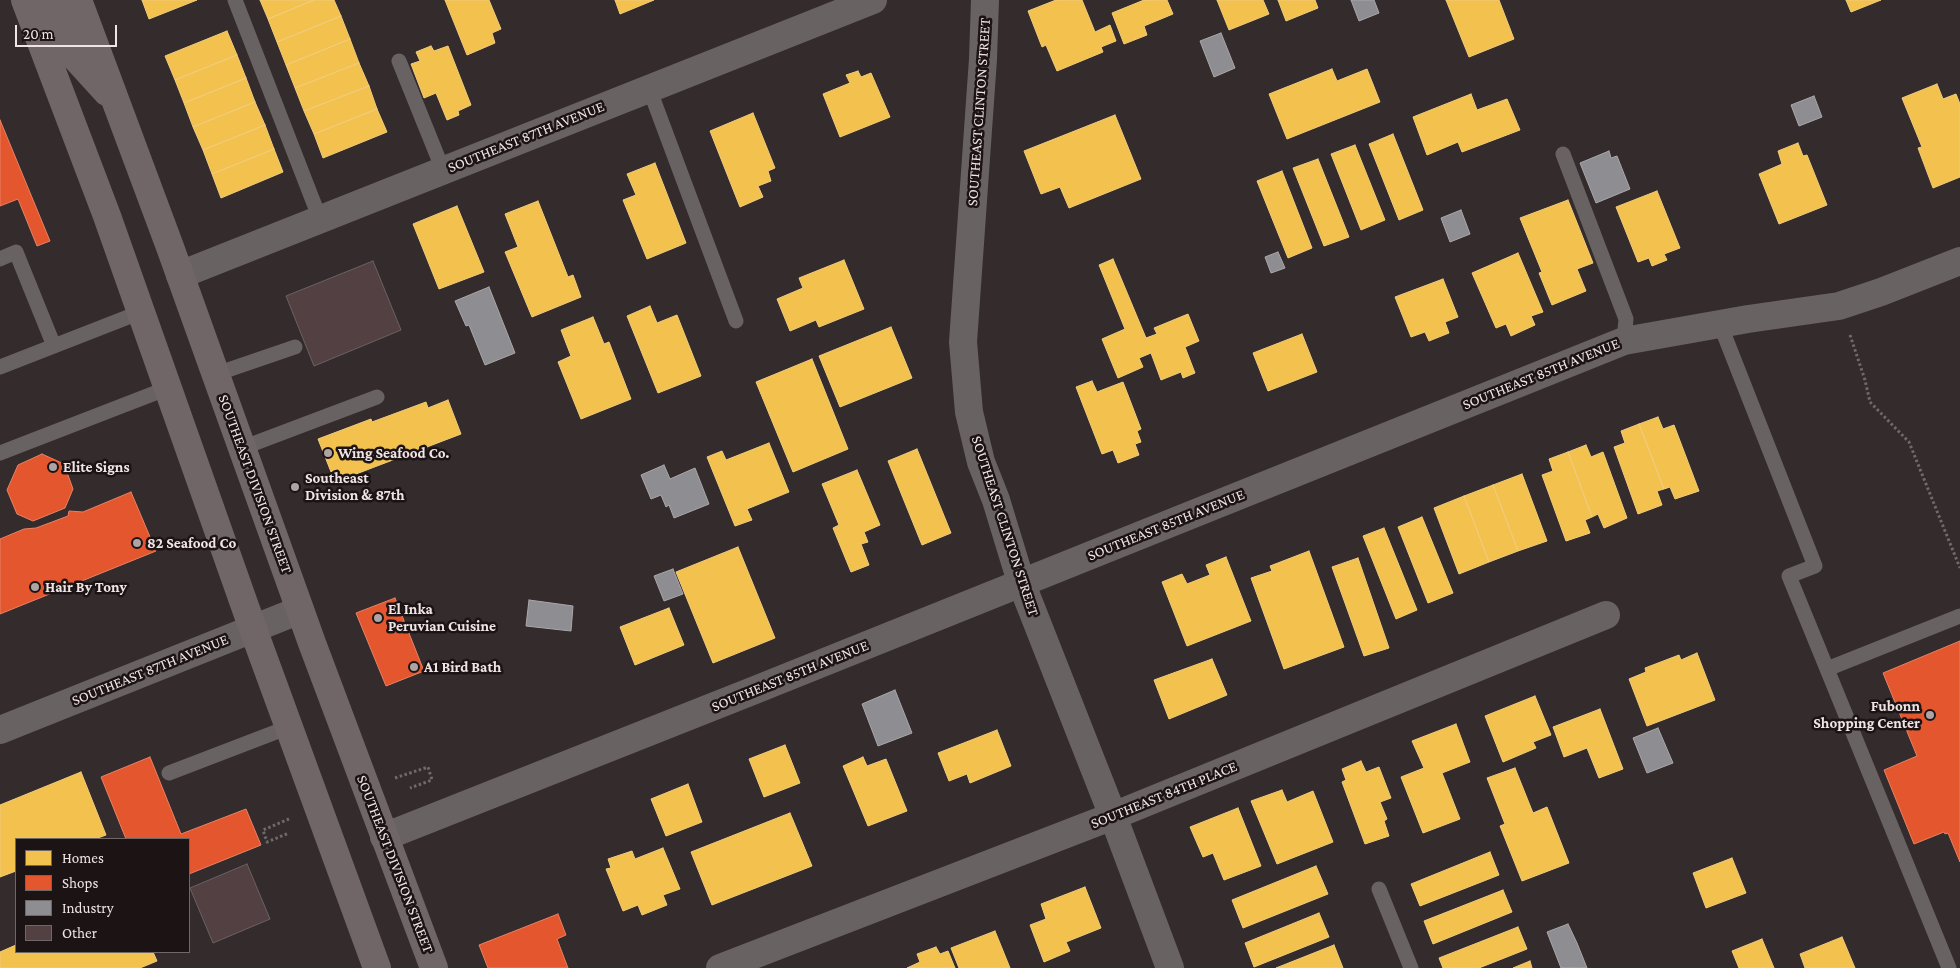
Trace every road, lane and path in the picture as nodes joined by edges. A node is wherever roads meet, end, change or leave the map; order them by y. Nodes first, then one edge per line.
1 (25, 0) edge
2 (54, 0) edge
3 (78, 0) edge
4 (235, 0) edge
5 (872, 0) edge
6 (985, 0) edge
7 (400, 61) dead end
8 (650, 88) junction
9 (117, 103) junction
10 (1563, 154) dead end
11 (444, 170) junction
12 (320, 219) junction
13 (0, 259) edge
14 (1960, 261) edge
15 (180, 275) junction
16 (1839, 306) junction
17 (141, 312) junction
18 (736, 321) dead end
19 (1720, 324) junction
20 (1624, 341) junction
21 (54, 346) junction
22 (295, 347) dead end
23 (0, 367) edge
24 (216, 374) junction
25 (168, 388) junction
26 (377, 397) dead end
27 (242, 448) junction
28 (0, 453) edge
29 (1960, 568) edge
30 (1022, 582) junction
31 (300, 610) junction
32 (1606, 615) dead end
33 (1960, 616) edge
34 (253, 629) junction
35 (1827, 669) junction
36 (289, 727) junction
37 (0, 730) edge
38 (169, 772) dead end
39 (407, 774) dead end
40 (410, 788) dead end
41 (1113, 816) junction
42 (281, 821) dead end
43 (289, 833) dead end
44 (384, 837) junction
45 (1379, 888) dead end
46 (377, 968) edge
47 (434, 968) edge
48 (720, 968) edge
49 (1170, 968) edge
50 (1411, 968) edge
51 (1949, 968) edge

1 - 17 main road
2 - 9 main road
3 - 9 main road, SOUTHEAST DIVISION STREET
4 - 12 lane
5 - 8 street, SOUTHEAST 87TH AVENUE
6 - 30 street, SOUTHEAST CLINTON STREET
7 - 11 lane
8 - 11 street, SOUTHEAST 87TH AVENUE
8 - 18 lane
9 - 15 main road, SOUTHEAST DIVISION STREET
10 - 20 lane
11 - 12 street, SOUTHEAST 87TH AVENUE
12 - 15 street, SOUTHEAST 87TH AVENUE
13 - 21 lane
14 - 16 street, SOUTHEAST 85TH AVENUE
15 - 24 main road, SOUTHEAST DIVISION STREET
16 - 19 street, SOUTHEAST 85TH AVENUE
16 - 29 path
17 - 21 lane
17 - 25 main road
19 - 20 street, SOUTHEAST 85TH AVENUE
19 - 35 lane
20 - 30 street, SOUTHEAST 85TH AVENUE
21 - 23 lane
22 - 24 lane
24 - 27 main road, SOUTHEAST DIVISION STREET
25 - 28 lane
25 - 34 main road
26 - 27 lane
27 - 31 main road, SOUTHEAST DIVISION STREET
30 - 41 street, SOUTHEAST CLINTON STREET
30 - 44 street, SOUTHEAST 85TH AVENUE
31 - 34 street, SOUTHEAST 87TH AVENUE
31 - 44 main road, SOUTHEAST DIVISION STREET
32 - 41 street, SOUTHEAST 84TH PLACE
33 - 35 lane
34 - 36 main road
34 - 37 street, SOUTHEAST 87TH AVENUE
35 - 51 lane
36 - 38 lane
36 - 46 main road
39 - 40 path
41 - 48 street, SOUTHEAST 84TH PLACE
41 - 49 street, SOUTHEAST CLINTON STREET
42 - 43 path
44 - 47 main road, SOUTHEAST DIVISION STREET
45 - 50 lane

